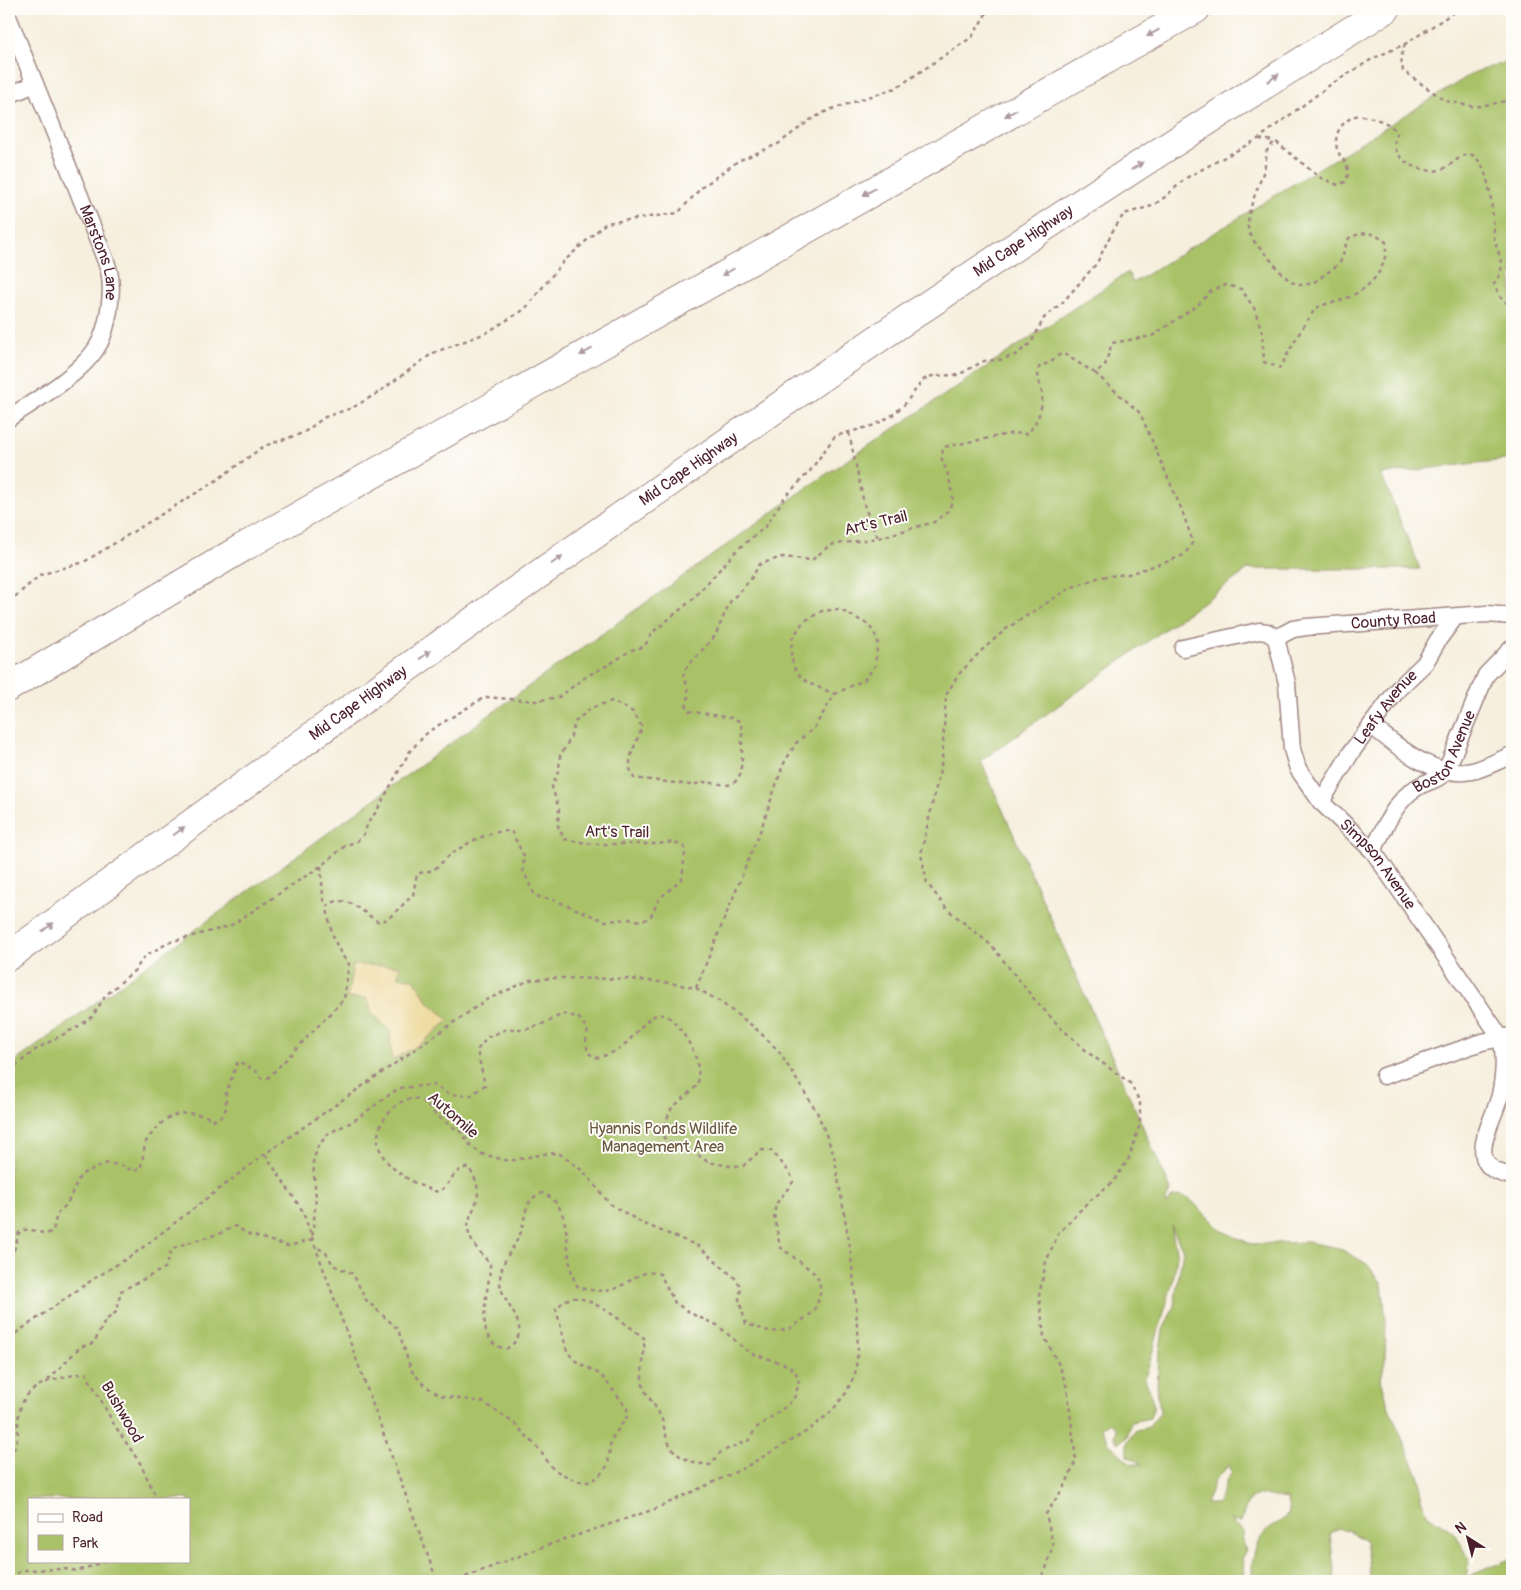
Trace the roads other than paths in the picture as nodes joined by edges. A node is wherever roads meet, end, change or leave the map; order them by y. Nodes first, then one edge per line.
1 (1196, 9) edge
2 (1386, 9) edge
3 (9, 19) edge
4 (35, 84) junction
5 (9, 95) edge
6 (9, 418) edge
7 (1455, 616) junction
8 (1512, 616) edge
9 (1276, 638) junction
10 (1183, 648) dead end
11 (1512, 648) edge
12 (9, 687) edge
13 (1372, 726) junction
14 (1512, 756) edge
15 (1446, 771) junction
16 (1322, 802) junction
17 (1373, 851) junction
18 (9, 956) edge
19 (1507, 1037) edge
20 (1384, 1076) dead end
21 (1512, 1176) edge

1 -> 12 highway
18 -> 2 highway, Mid Cape Highway
3 - 4 street, Marstons Lane
4 - 5 street
4 - 6 street, Marstons Lane
7 - 8 street, County Road
7 - 9 street, County Road
7 - 13 street, Leafy Avenue
9 - 10 street
9 - 16 street, Simpson Avenue
11 - 15 street, Boston Avenue
13 - 15 street
13 - 16 street, Leafy Avenue
14 - 15 street
15 - 17 street, Boston Avenue
16 - 17 street, Simpson Avenue
17 - 19 street, Simpson Avenue
19 - 20 street
19 - 21 street, Simpson Avenue

